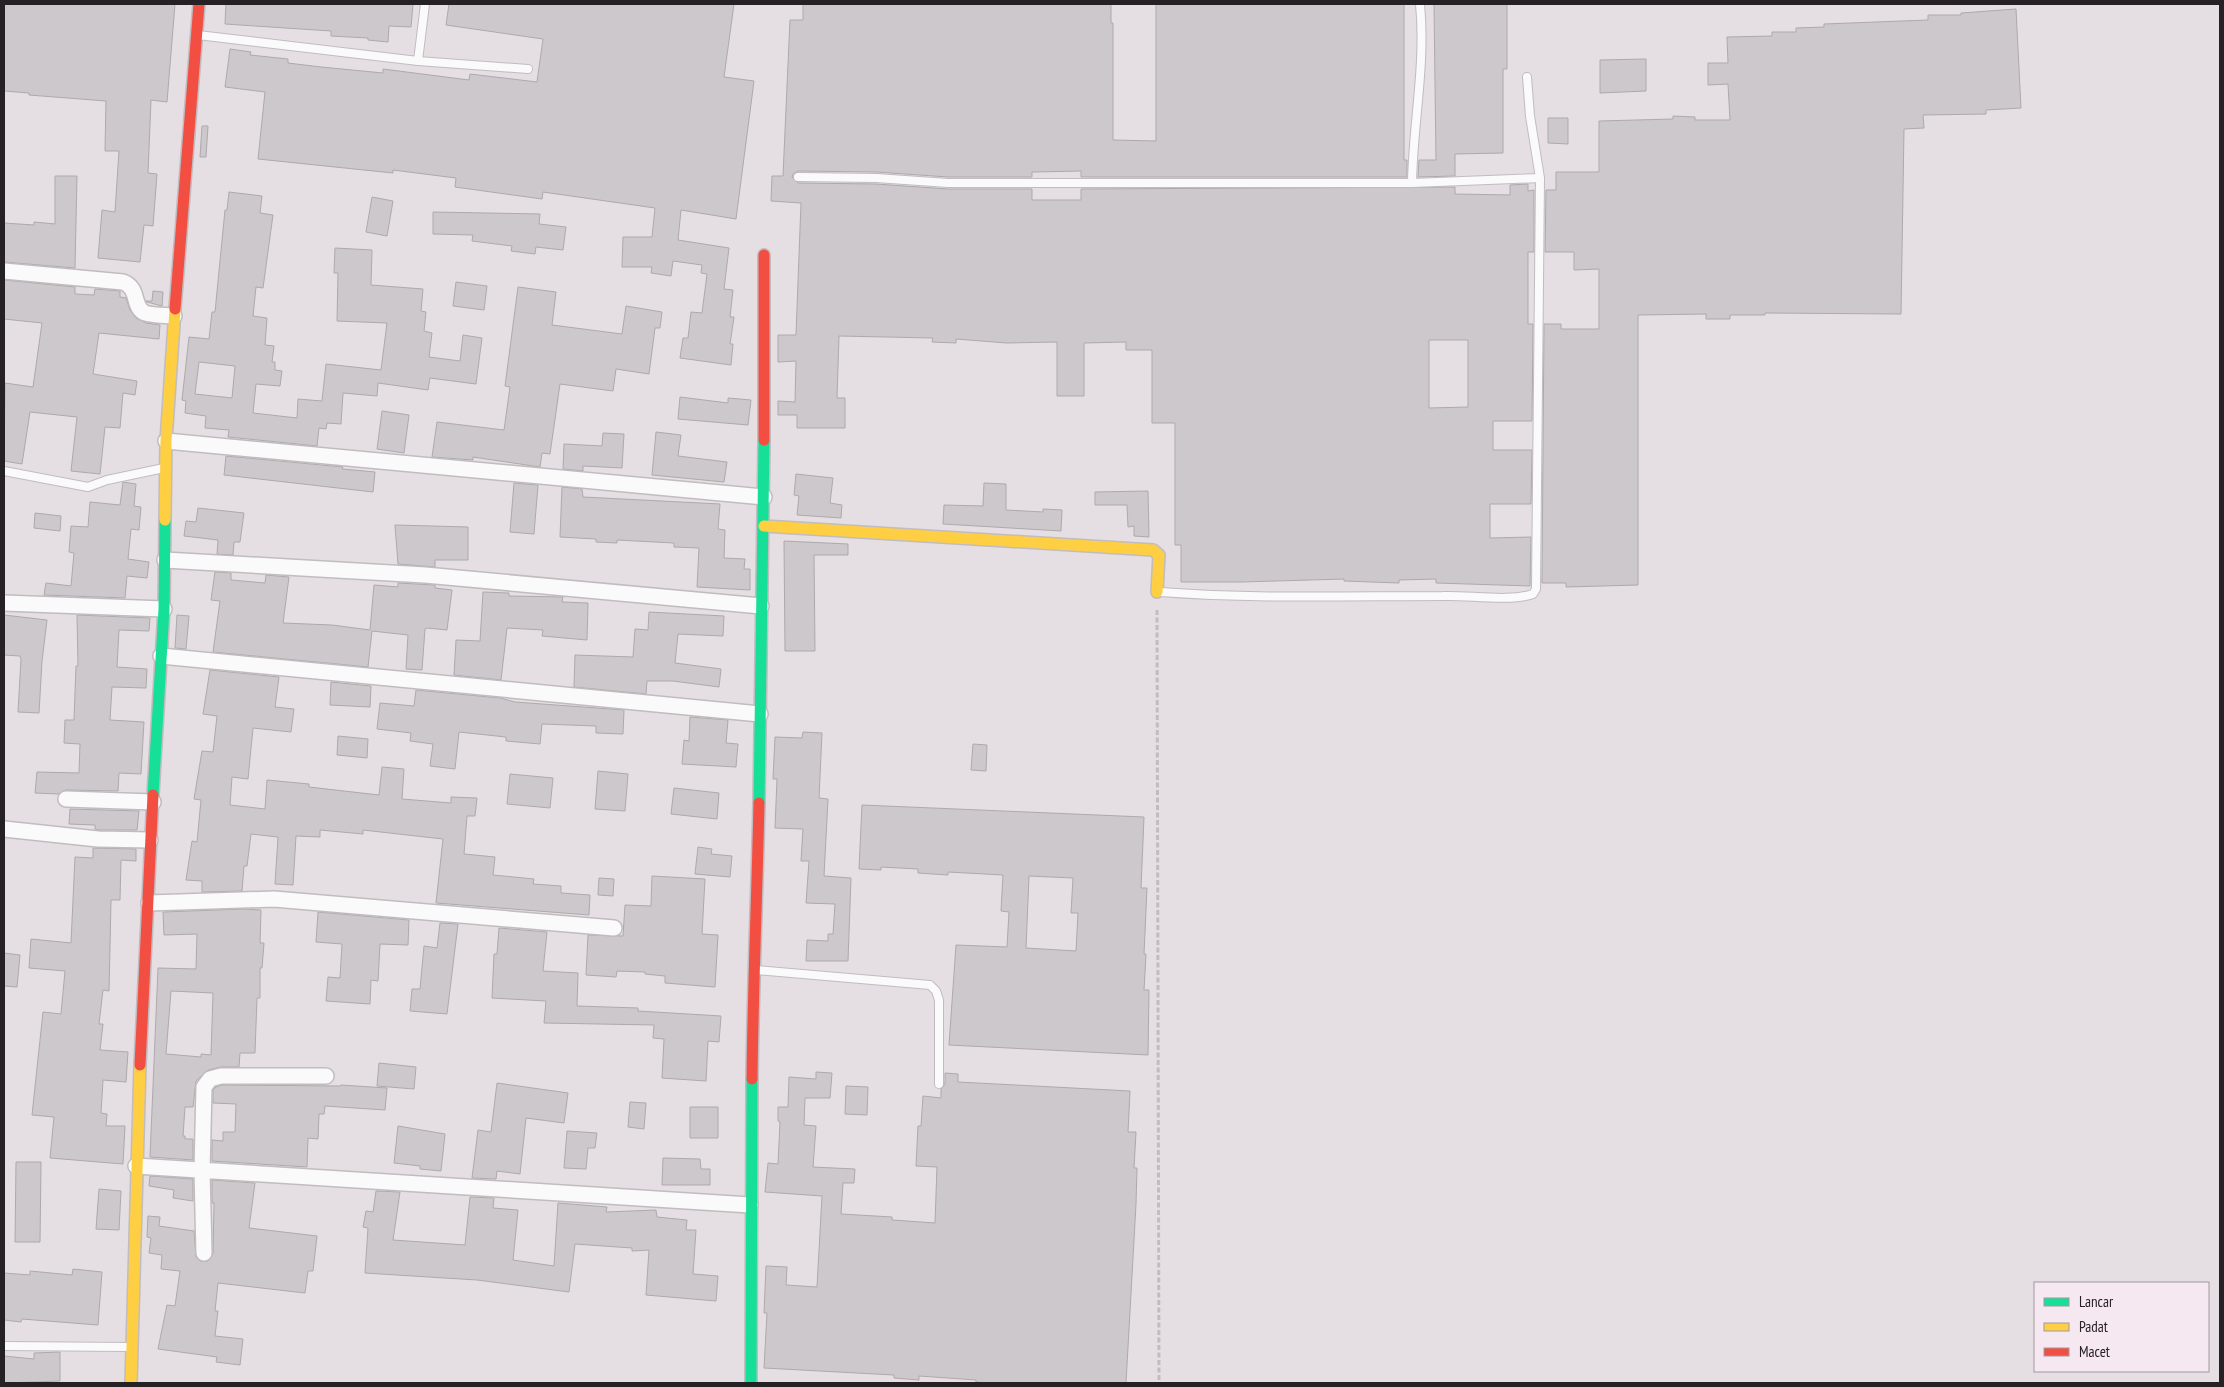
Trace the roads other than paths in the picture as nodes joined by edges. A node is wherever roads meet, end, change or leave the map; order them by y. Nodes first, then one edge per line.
1 (199, 4) edge
2 (425, 4) edge
3 (1420, 4) edge
4 (196, 35) junction
5 (418, 61) junction
6 (528, 69) dead end
7 (1527, 77) dead end
8 (798, 177) dead end
9 (1540, 178) junction
10 (1412, 183) junction
11 (764, 255) dead end
12 (4, 271) edge
13 (174, 316) junction
14 (166, 442) junction
15 (166, 468) junction
16 (4, 471) edge
17 (764, 497) junction
18 (764, 526) junction
19 (164, 560) junction
20 (1157, 592) joint
21 (4, 603) edge
22 (761, 606) junction
23 (164, 608) junction
24 (161, 656) junction
25 (760, 714) junction
26 (66, 799) dead end
27 (154, 802) junction
28 (4, 828) edge
29 (150, 840) junction
30 (148, 903) junction
31 (614, 928) dead end
32 (753, 970) junction
33 (326, 1076) dead end
34 (939, 1084) dead end
35 (136, 1166) junction
36 (202, 1171) junction
37 (750, 1205) junction
38 (204, 1253) dead end
39 (4, 1346) edge
40 (131, 1347) junction
41 (130, 1383) edge
42 (750, 1383) edge

1 - 4 street
2 - 5 lane
3 - 10 lane
4 - 5 lane
4 - 13 street
5 - 6 lane
7 - 9 lane
8 - 10 lane
9 - 10 lane
9 - 20 lane
11 - 17 street
12 - 13 street
13 - 14 street
14 - 15 street
14 - 17 street
15 - 16 lane
15 - 19 street
17 - 18 street
18 - 20 street
18 - 22 street
19 - 22 street
19 - 23 street
21 - 23 street
22 - 25 street
23 - 24 street
24 - 25 street
24 - 27 street
25 - 32 street
26 - 27 street
27 - 29 street
28 - 29 street
29 - 30 street
30 - 31 street
30 - 35 street
32 - 34 lane
32 - 37 street
33 - 36 street
35 - 36 street
35 - 40 street
36 - 37 street
36 - 38 street
37 - 42 street
39 - 40 lane
40 - 41 street

